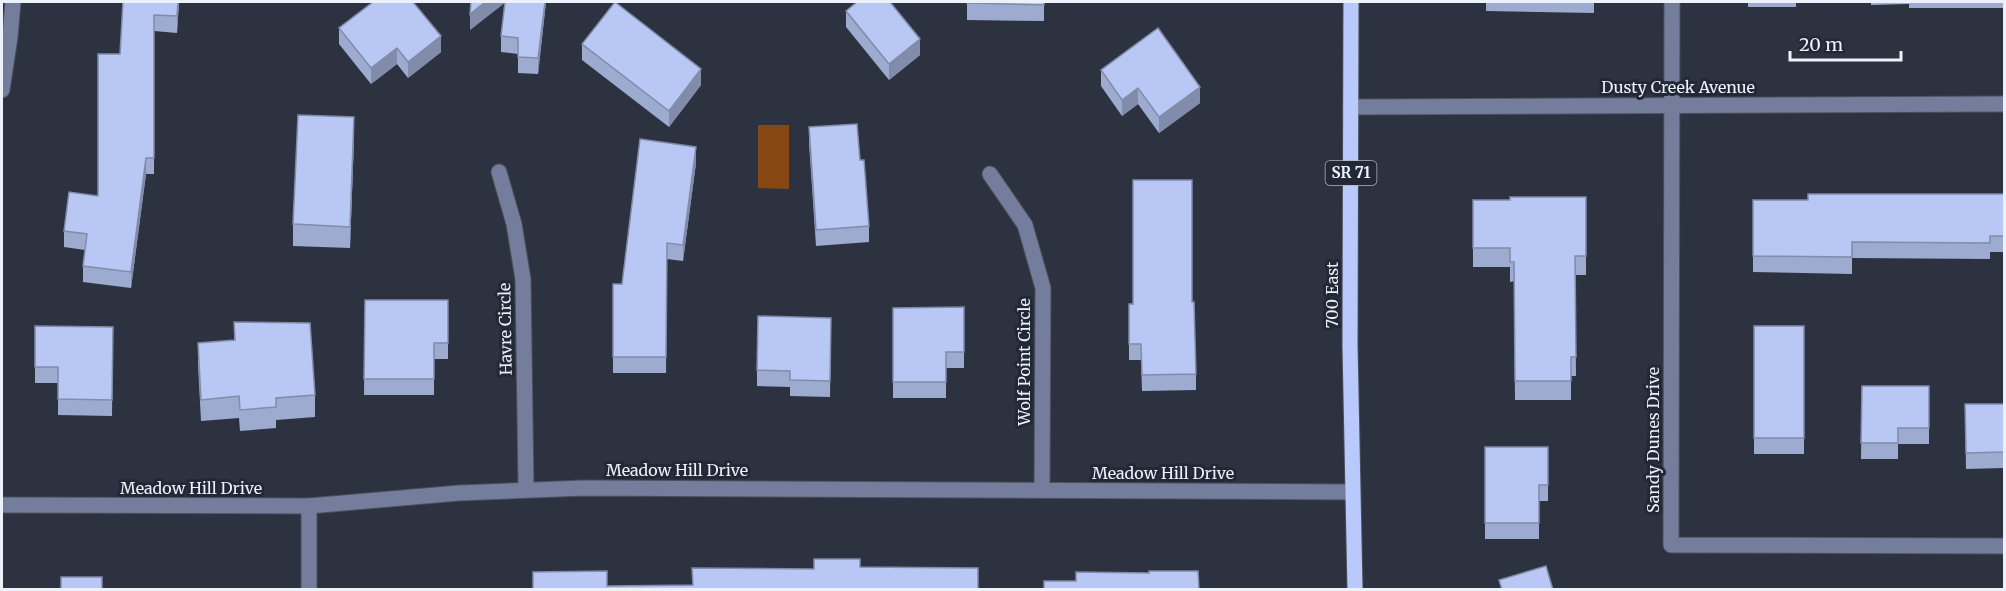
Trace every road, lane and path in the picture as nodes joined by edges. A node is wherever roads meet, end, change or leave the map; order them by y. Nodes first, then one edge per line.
1 (13, 2) edge
2 (1352, 2) edge
3 (1672, 2) edge
4 (2, 90) edge
5 (1671, 104) junction
6 (2004, 104) edge
7 (1351, 107) junction
8 (499, 172) dead end
9 (990, 174) dead end
10 (525, 489) junction
11 (1042, 490) junction
12 (1352, 492) junction
13 (2, 505) edge
14 (309, 506) junction
15 (2004, 546) edge
16 (309, 590) edge
17 (1355, 590) edge

1 - 4 street
2 - 7 main road, 700 East / SR 71
3 - 5 street, Sandy Dunes Drive
5 - 6 street, Dusty Creek Avenue
5 - 7 street, Dusty Creek Avenue
5 - 15 street, Sandy Dunes Drive
7 - 12 main road, 700 East / SR 71
8 - 10 street, Havre Circle
9 - 11 street, Wolf Point Circle
10 - 11 street, Meadow Hill Drive
10 - 14 street, Meadow Hill Drive
11 - 12 street, Meadow Hill Drive
12 - 17 main road, 700 East / SR 71
13 - 14 street, Meadow Hill Drive
14 - 16 street

